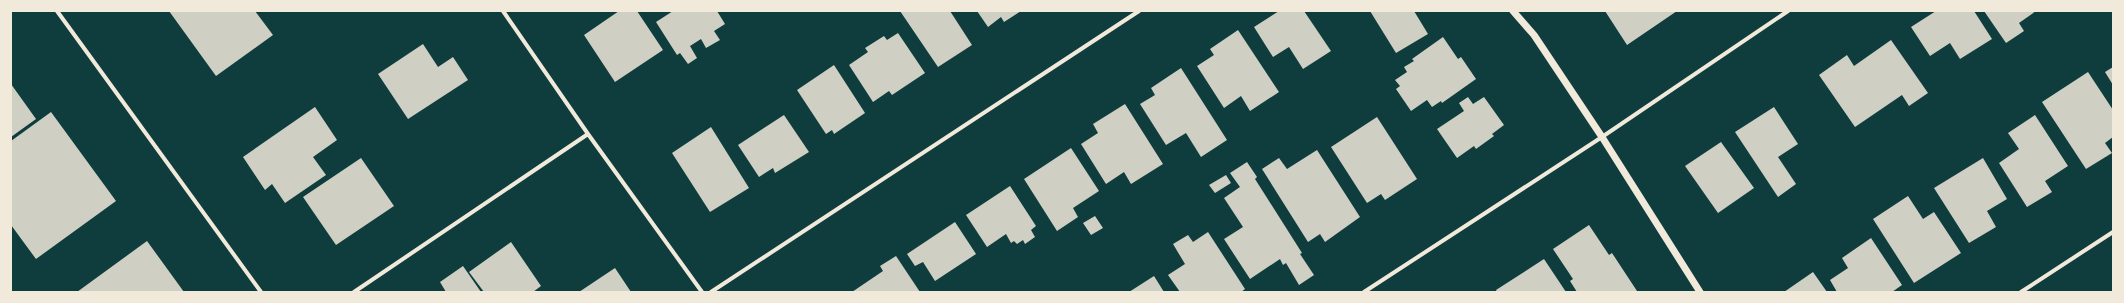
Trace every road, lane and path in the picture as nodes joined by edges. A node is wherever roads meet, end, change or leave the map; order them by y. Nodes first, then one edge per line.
1 (57, 11) edge
2 (503, 11) edge
3 (1139, 11) edge
4 (1513, 11) edge
5 (1788, 11) edge
6 (588, 134) junction
7 (1602, 136) junction
8 (2113, 232) edge
9 (261, 292) edge
10 (354, 292) edge
11 (702, 292) edge
12 (712, 292) edge
13 (1364, 292) edge
14 (1700, 292) edge
15 (2021, 292) edge

1 - 9 street
2 - 6 street
3 - 12 street
4 - 7 street
5 - 7 street
6 - 10 street
6 - 11 street
7 - 13 street
7 - 14 street
8 - 15 street

